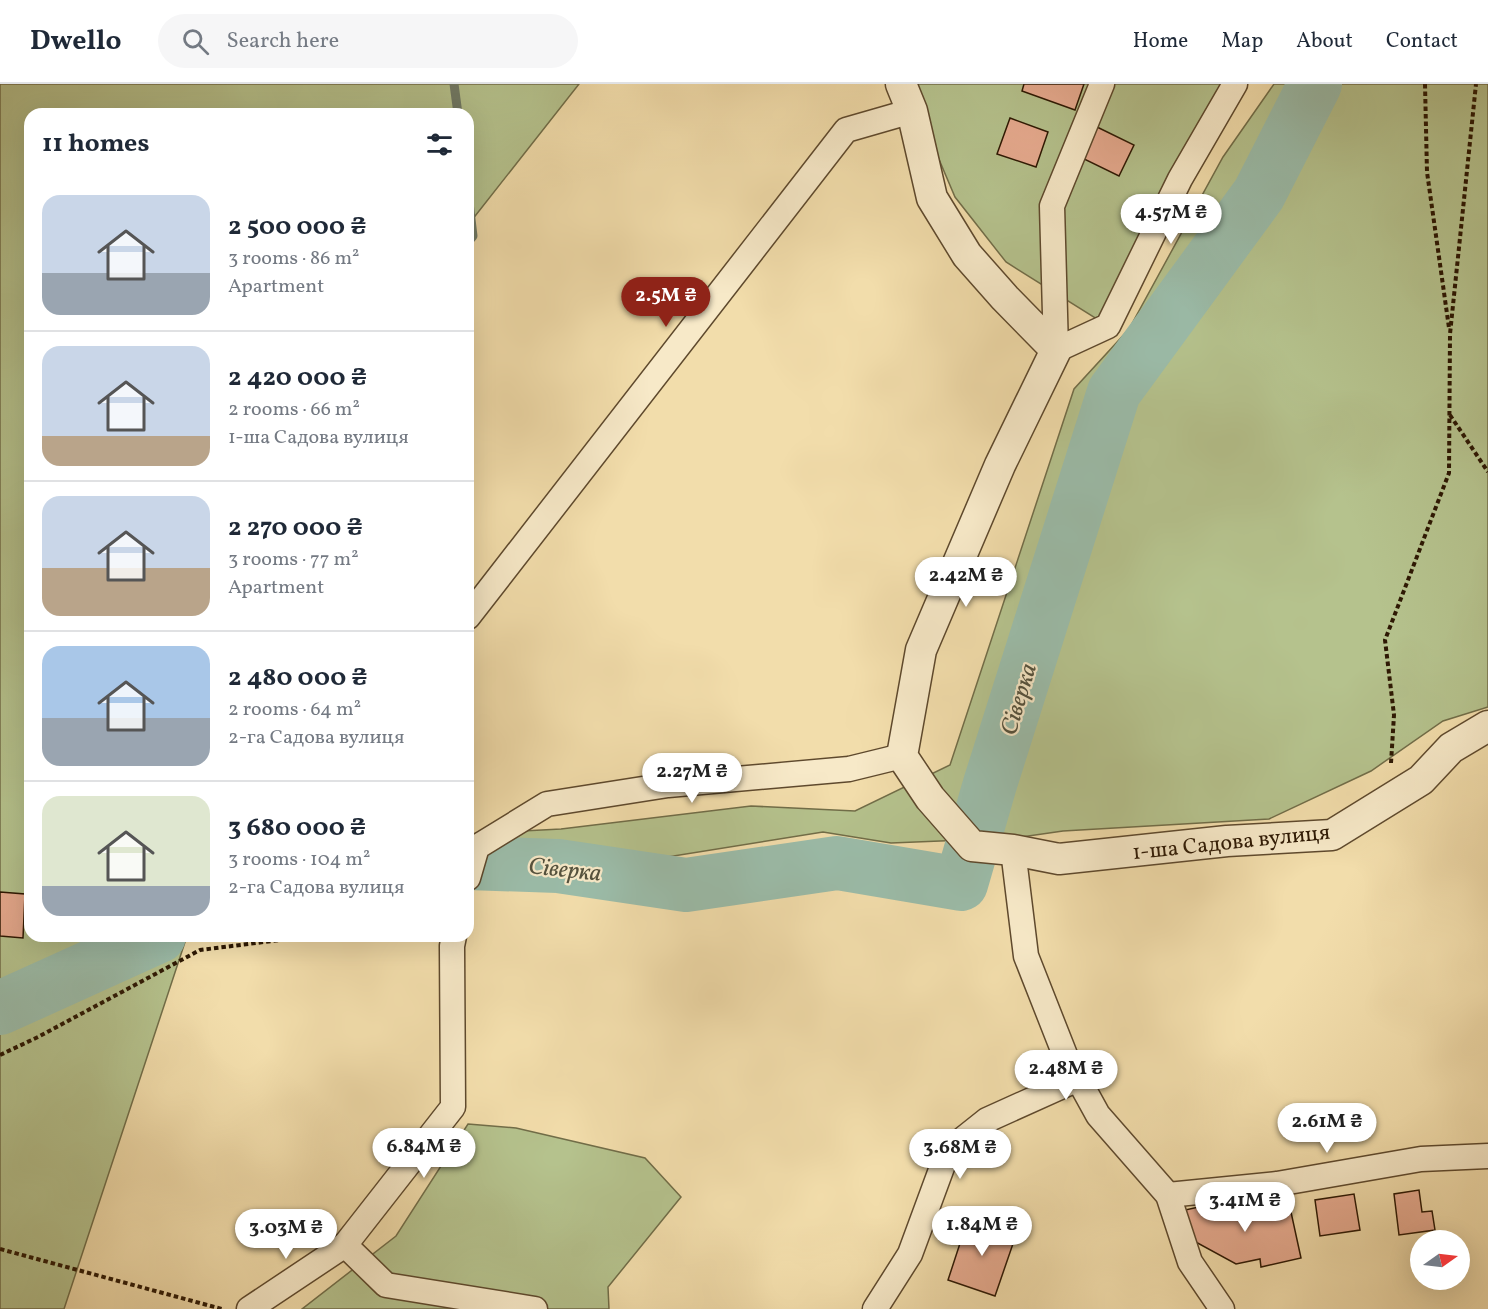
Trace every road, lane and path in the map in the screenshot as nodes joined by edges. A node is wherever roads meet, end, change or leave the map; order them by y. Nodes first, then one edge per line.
1 (901, 84) edge
2 (1102, 84) edge
3 (1235, 84) edge
4 (1425, 84) edge
5 (1476, 84) edge
6 (912, 111) junction
7 (1450, 334) junction
8 (1056, 350) junction
9 (1449, 414) junction
10 (1488, 472) edge
11 (474, 609) edge
12 (1488, 726) edge
13 (902, 756) junction
14 (1388, 800) junction
15 (1013, 850) junction
16 (474, 857) edge
17 (264, 942) edge
18 (453, 942) edge
19 (0, 1055) edge
20 (1078, 1079) junction
21 (1488, 1156) edge
22 (1168, 1195) junction
23 (345, 1245) junction
24 (0, 1249) edge
25 (224, 1309) edge
26 (249, 1309) edge
27 (535, 1309) edge
28 (875, 1309) edge
29 (1222, 1309) edge

1 - 6 street
2 - 8 street
3 - 8 street
4 - 7 path
5 - 7 path
6 - 8 street
6 - 11 street
7 - 9 path
8 - 13 street
9 - 10 path
9 - 14 path
12 - 14 street, 1-ша Садова вулиця
13 - 15 street, 1-ша Садова вулиця
13 - 16 street
14 - 15 street, 1-ша Садова вулиця
15 - 20 street
17 - 19 path
18 - 23 street
20 - 22 street
20 - 28 street
21 - 22 street
22 - 29 street
23 - 26 street
23 - 27 street
24 - 25 path

